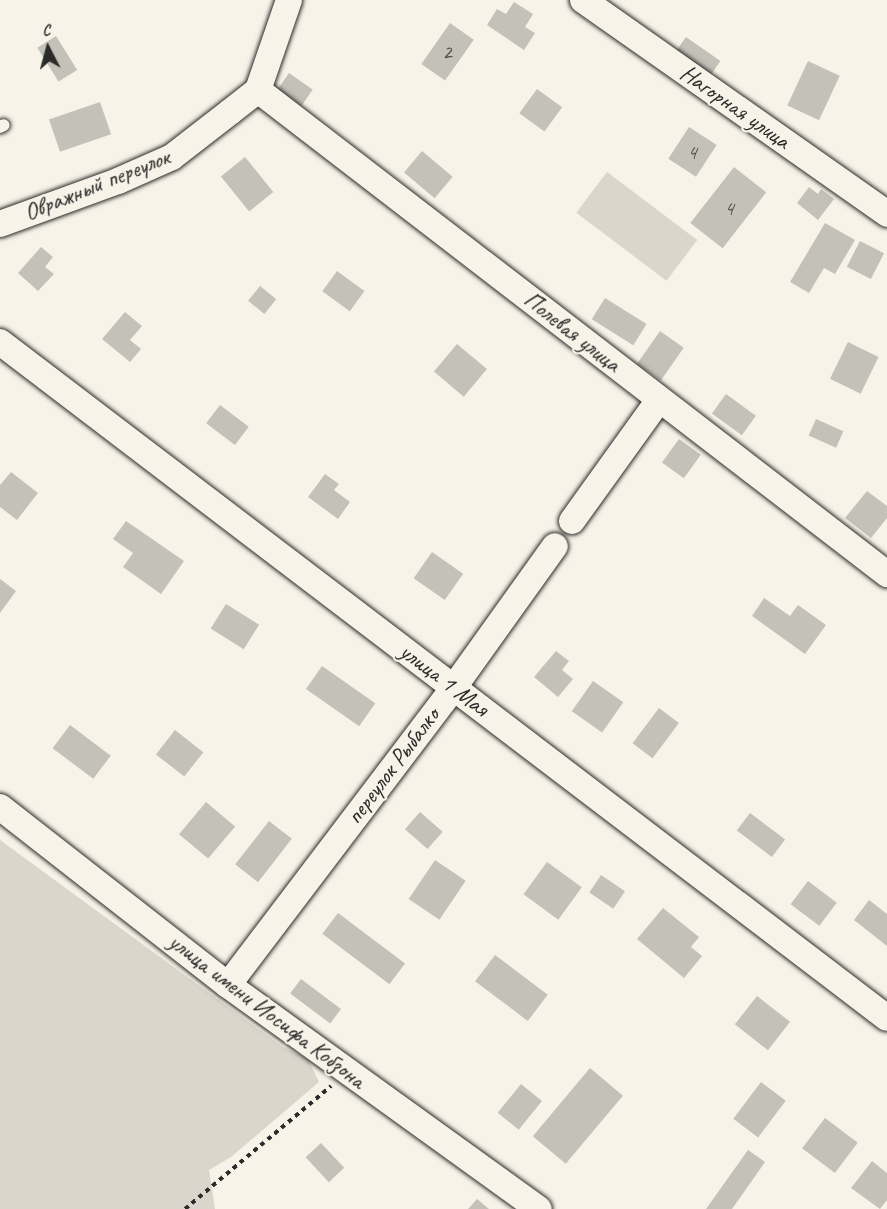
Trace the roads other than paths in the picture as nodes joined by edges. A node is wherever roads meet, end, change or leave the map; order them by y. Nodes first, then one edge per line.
1 (289, 0) edge
2 (583, 0) edge
3 (258, 90) junction
4 (887, 214) edge
5 (0, 224) edge
6 (0, 342) edge
7 (659, 400) junction
8 (572, 521) dead end
9 (555, 546) dead end
10 (887, 574) edge
11 (454, 687) junction
12 (0, 807) edge
13 (228, 985) junction
14 (887, 1018) edge
15 (539, 1209) edge

1 - 3 street
2 - 4 street, Нагорная улица
3 - 5 street, Овражный переулок
3 - 7 street, Полевая улица
6 - 11 street, улица 1 Мая
7 - 8 street
7 - 10 street, Полевая улица
9 - 11 street, переулок Рыбалко
11 - 13 street, переулок Рыбалко
11 - 14 street, улица 1 Мая
12 - 13 street, улица имени Иосифа Кобзона
13 - 15 street, улица имени Иосифа Кобзона

